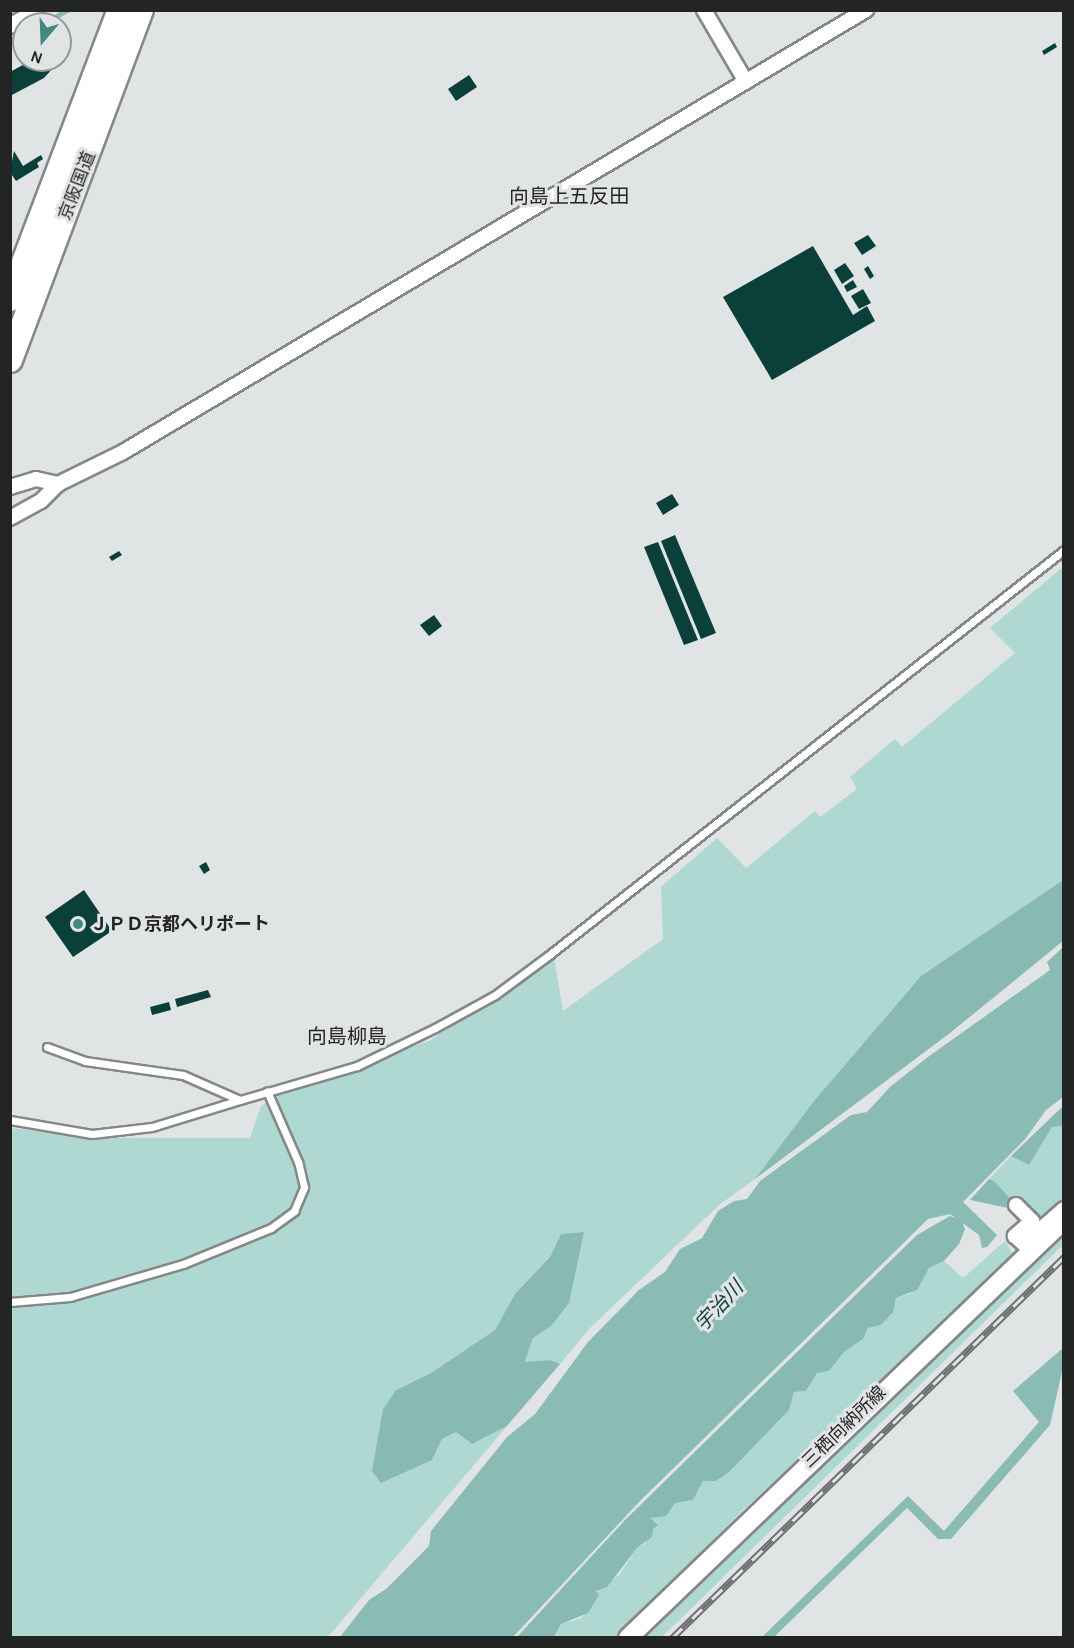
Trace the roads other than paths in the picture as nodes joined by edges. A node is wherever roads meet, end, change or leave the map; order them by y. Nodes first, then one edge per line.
1 (37, 10) edge
2 (120, 10) edge
3 (141, 10) edge
4 (704, 10) edge
5 (866, 10) edge
6 (10, 26) edge
7 (746, 82) junction
8 (10, 299) edge
9 (10, 360) edge
10 (58, 484) junction
11 (10, 487) edge
12 (10, 518) edge
13 (1064, 550) edge
14 (47, 1047) dead end
15 (267, 1091) junction
16 (240, 1100) junction
17 (10, 1120) edge
18 (1016, 1205) dead end
19 (1064, 1209) edge
20 (1064, 1220) edge
21 (10, 1302) edge
22 (628, 1638) edge

1 - 6 street
2 - 8 highway, 京阪国道
3 - 9 highway, 京阪国道
4 - 7 street
5 - 7 street
7 - 10 street
10 - 11 street
10 - 12 street
13 - 15 lane
14 - 16 lane
15 - 16 lane
15 - 21 lane
16 - 17 lane
18 - 19 street
20 - 22 main road, 三栖向納所線

